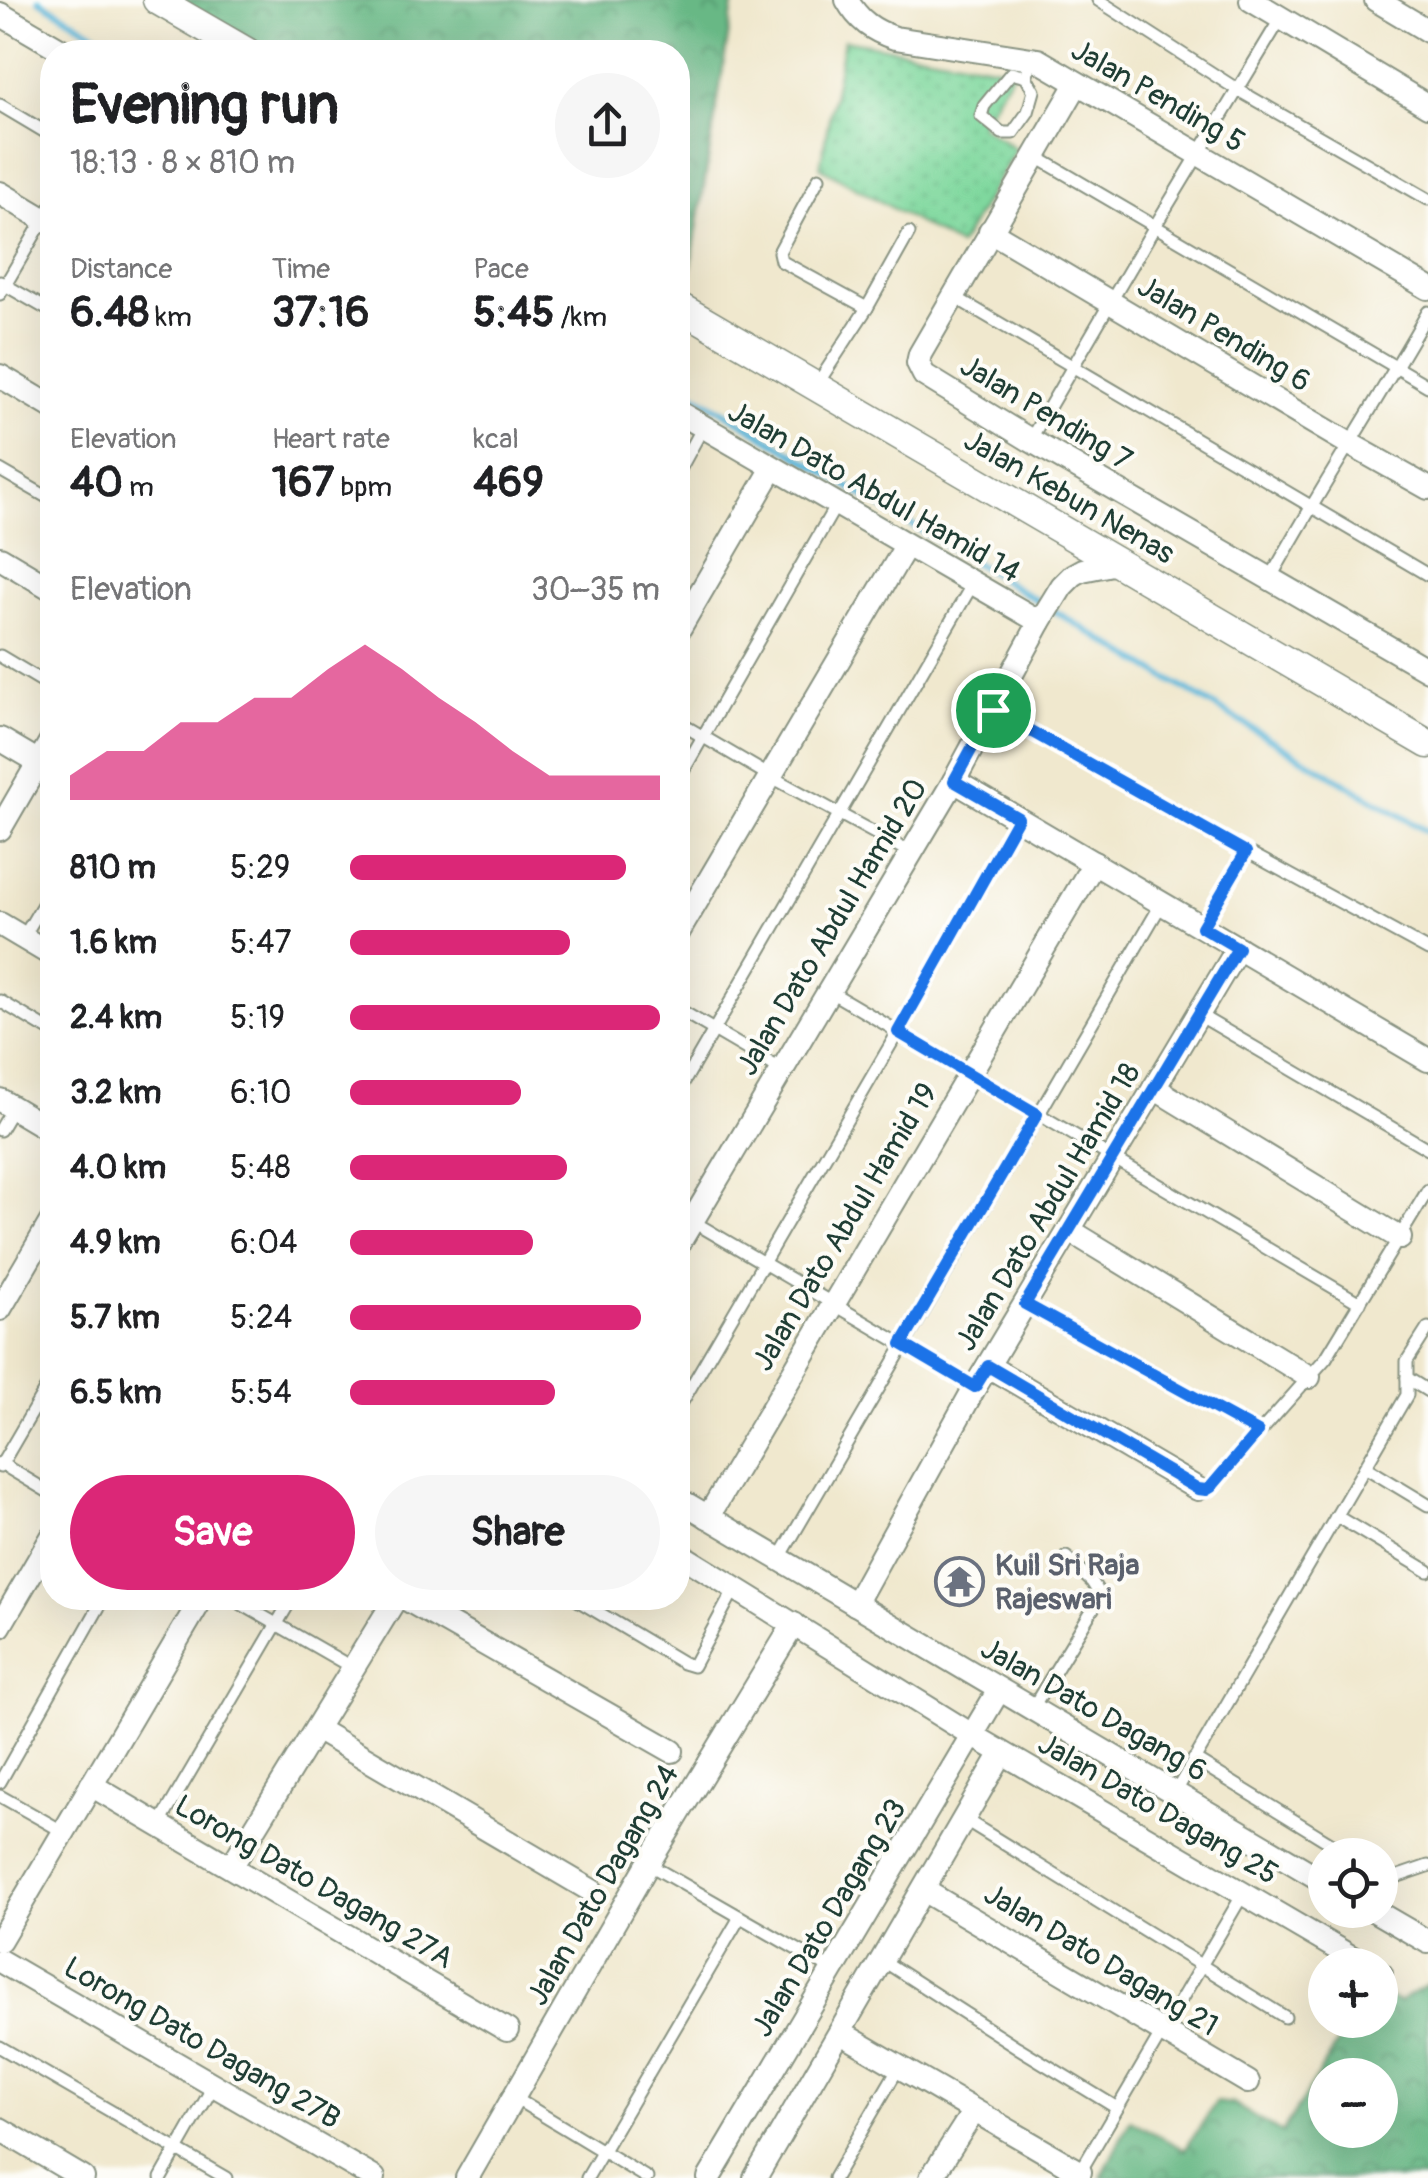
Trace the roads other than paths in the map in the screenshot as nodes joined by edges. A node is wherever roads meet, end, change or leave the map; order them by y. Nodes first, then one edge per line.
1 (157, 0) edge
2 (847, 0) edge
3 (1098, 0) edge
4 (1251, 0) edge
5 (1376, 0) edge
6 (0, 14) edge
7 (1281, 18) junction
8 (1428, 31) edge
9 (44, 40) edge
10 (226, 40) edge
11 (1029, 68) junction
12 (1077, 84) junction
13 (1238, 90) junction
14 (0, 105) edge
15 (1428, 106) edge
16 (40, 129) edge
17 (1200, 155) junction
18 (1035, 156) junction
19 (819, 178) dead end
20 (0, 192) edge
21 (1428, 198) edge
22 (40, 211) edge
23 (1154, 226) junction
24 (40, 231) edge
25 (990, 231) junction
26 (909, 233) dead end
27 (2, 287) edge
28 (1428, 288) edge
29 (953, 296) junction
30 (1111, 302) junction
31 (40, 306) edge
32 (867, 308) junction
33 (1428, 312) edge
34 (690, 313) edge
35 (1071, 366) junction
36 (1396, 367) junction
37 (0, 376) edge
38 (816, 386) junction
39 (1428, 386) edge
40 (40, 400) edge
41 (690, 420) edge
42 (703, 428) junction
43 (1030, 440) junction
44 (1348, 443) junction
45 (690, 451) edge
46 (773, 468) junction
47 (0, 470) edge
48 (1428, 488) edge
49 (40, 493) edge
50 (836, 505) junction
51 (1310, 506) junction
52 (906, 546) junction
53 (0, 558) edge
54 (1117, 564) junction
55 (1428, 575) edge
56 (1270, 579) junction
57 (40, 582) edge
58 (972, 585) junction
59 (690, 610) edge
60 (1040, 622) junction
61 (0, 656) edge
62 (1428, 670) edge
63 (40, 681) edge
64 (993, 710) junction
65 (690, 729) edge
66 (704, 737) junction
67 (0, 739) edge
68 (1428, 744) edge
69 (690, 760) edge
70 (39, 762) joint
71 (770, 776) junction
72 (954, 781) junction
73 (840, 813) junction
74 (1018, 818) junction
75 (0, 829) edge
76 (1246, 852) junction
77 (911, 853) junction
78 (1094, 863) junction
79 (1162, 903) junction
80 (40, 910) edge
81 (690, 913) edge
82 (0, 924) edge
83 (1202, 927) junction
84 (24, 938) junction
85 (40, 948) edge
86 (1238, 948) junction
87 (1428, 950) edge
88 (828, 992) junction
89 (0, 1001) edge
90 (1198, 1014) junction
91 (690, 1015) edge
92 (40, 1025) edge
93 (714, 1030) junction
94 (898, 1032) junction
95 (1428, 1060) edge
96 (782, 1070) junction
97 (690, 1071) edge
98 (970, 1074) junction
99 (1154, 1088) junction
100 (7, 1104) edge
101 (1037, 1114) junction
102 (40, 1123) edge
103 (0, 1130) edge
104 (1428, 1149) edge
105 (1112, 1158) junction
106 (1428, 1190) edge
107 (692, 1221) junction
108 (690, 1225) edge
109 (1069, 1230) junction
110 (1400, 1238) junction
111 (40, 1241) edge
112 (762, 1262) junction
113 (1360, 1303) junction
114 (834, 1304) junction
115 (1025, 1304) junction
116 (0, 1309) edge
117 (1428, 1328) edge
118 (902, 1344) junction
119 (988, 1366) junction
120 (1309, 1377) junction
121 (1407, 1378) junction
122 (975, 1387) junction
123 (690, 1388) edge
124 (1428, 1391) edge
125 (40, 1398) edge
126 (1258, 1432) junction
127 (0, 1465) edge
128 (1365, 1467) junction
129 (40, 1487) edge
130 (1198, 1489) joint
131 (1428, 1505) edge
132 (690, 1506) edge
133 (1336, 1516) junction
134 (708, 1517) junction
135 (1066, 1557) dead end
136 (40, 1558) edge
137 (779, 1559) junction
138 (690, 1560) edge
139 (1428, 1570) edge
140 (735, 1588) junction
141 (855, 1604) junction
142 (97, 1610) edge
143 (195, 1610) edge
144 (252, 1610) edge
145 (285, 1610) edge
146 (389, 1610) edge
147 (425, 1610) edge
148 (594, 1610) edge
149 (277, 1624) junction
150 (794, 1624) junction
151 (0, 1626) edge
152 (353, 1668) junction
153 (999, 1690) junction
154 (1032, 1709) junction
155 (316, 1729) junction
156 (972, 1735) junction
157 (672, 1751) dead end
158 (1002, 1753) junction
159 (1194, 1759) junction
160 (0, 1782) edge
161 (91, 1785) junction
162 (1174, 1793) junction
163 (0, 1796) edge
164 (964, 1819) junction
165 (159, 1825) junction
166 (64, 1832) junction
167 (1322, 1838) edge
168 (648, 1864) junction
169 (1428, 1866) edge
170 (231, 1867) junction
171 (1308, 1872) edge
172 (1398, 1877) edge
173 (592, 1890) dead end
174 (923, 1890) junction
175 (1243, 1894) junction
176 (740, 1917) junction
177 (1398, 1922) edge
178 (1425, 1934) edge
179 (0, 1940) edge
180 (1336, 1948) edge
181 (882, 1960) junction
182 (0, 1961) edge
183 (1200, 1966) junction
184 (833, 1970) junction
185 (1285, 2016) dead end
186 (507, 2030) dead end
187 (1162, 2031) junction
188 (840, 2032) junction
189 (0, 2048) edge
190 (899, 2067) junction
191 (1248, 2082) dead end
192 (214, 2086) junction
193 (513, 2098) junction
194 (1117, 2108) junction
195 (974, 2111) junction
196 (0, 2129) edge
197 (177, 2150) junction
198 (602, 2151) junction
199 (1080, 2172) joint
200 (84, 2178) edge
201 (160, 2178) edge
202 (226, 2178) edge
203 (374, 2178) edge
204 (467, 2178) edge
205 (587, 2178) edge
206 (647, 2178) edge
207 (709, 2178) edge
208 (755, 2178) edge
209 (834, 2178) edge
210 (931, 2178) edge

1 - 10 street
2 - 11 street, Jalan Pending 5
3 - 13 lane
4 - 7 street
5 - 8 street
6 - 9 street
7 - 13 lane
7 - 15 street
11 - 11 lane
11 - 12 street, Jalan Pending 5
12 - 17 street, Jalan Pending 5
12 - 18 street, Jalan Pending 7
13 - 17 lane
13 - 21 lane
14 - 16 lane
17 - 23 lane
17 - 28 street, Jalan Pending 5
18 - 23 lane
18 - 25 street, Jalan Pending 7
19 - 32 lane
20 - 22 street
23 - 30 lane
23 - 36 lane
24 - 27 lane
25 - 29 street, Jalan Pending 7
25 - 30 street, Jalan Pending 6
26 - 32 lane
27 - 31 lane
29 - 35 lane
29 - 43 street, Jalan Pending 7
30 - 35 lane
30 - 44 street, Jalan Pending 6
32 - 38 lane
33 - 36 lane
34 - 38 street, Jalan Kebun Nenas
35 - 43 lane
35 - 51 lane
36 - 39 lane
36 - 44 lane
37 - 40 street
38 - 54 street, Jalan Kebun Nenas
41 - 42 street, Jalan Dato Abdul Hamid 14
42 - 45 lane
42 - 46 street, Jalan Dato Abdul Hamid 14
43 - 56 street, Jalan Pending 7
44 - 48 street, Jalan Pending 6
44 - 51 lane
46 - 50 street, Jalan Dato Abdul Hamid 14
46 - 59 street
47 - 49 lane
50 - 52 street, Jalan Dato Abdul Hamid 14
50 - 66 lane
51 - 55 lane
51 - 56 lane
52 - 58 street, Jalan Dato Abdul Hamid 14
52 - 71 street
53 - 57 street
54 - 60 street, Jalan Dato Abdul Hamid 20
54 - 68 street, Jalan Kebun Nenas
56 - 62 street, Jalan Pending 7
58 - 60 street, Jalan Dato Abdul Hamid 14
58 - 73 lane
60 - 64 street, Jalan Dato Abdul Hamid 20
61 - 63 lane
64 - 72 street, Jalan Dato Abdul Hamid 20
64 - 76 lane
65 - 66 lane
66 - 69 lane
66 - 71 lane
67 - 70 street
70 - 75 street
71 - 73 lane
71 - 81 street
72 - 74 street
72 - 77 street, Jalan Dato Abdul Hamid 20
73 - 77 lane
73 - 93 lane
74 - 78 street
74 - 94 lane
76 - 83 lane
76 - 87 lane
77 - 88 street, Jalan Dato Abdul Hamid 20
78 - 79 street
78 - 98 street, Jalan Dato Abdul Hamid 19
79 - 83 street
79 - 101 lane
80 - 84 lane
82 - 84 street
83 - 86 street
84 - 85 street
86 - 90 street, Jalan Dato Abdul Hamid 18
86 - 95 street
88 - 94 lane
88 - 96 street, Jalan Dato Abdul Hamid 20
89 - 92 lane
90 - 99 street, Jalan Dato Abdul Hamid 18
90 - 104 lane
91 - 93 lane
93 - 96 lane
93 - 97 lane
94 - 98 lane
94 - 112 lane
96 - 107 street, Jalan Dato Abdul Hamid 20
98 - 101 lane
98 - 114 street, Jalan Dato Abdul Hamid 19
99 - 105 street, Jalan Dato Abdul Hamid 18
99 - 110 street
100 - 102 street
100 - 103 lane
101 - 105 lane
101 - 118 lane
105 - 109 street, Jalan Dato Abdul Hamid 18
105 - 113 lane
106 - 110 lane
107 - 108 street, Jalan Dato Abdul Hamid 20
107 - 112 lane
109 - 115 street, Jalan Dato Abdul Hamid 18
109 - 120 street
110 - 113 lane
111 - 116 street
112 - 114 lane
112 - 123 lane
113 - 120 lane
114 - 118 lane
114 - 134 street, Jalan Dato Abdul Hamid 19
115 - 119 street, Jalan Dato Abdul Hamid 18
115 - 126 lane
117 - 121 lane
118 - 122 lane
118 - 137 lane
119 - 122 street, Jalan Dato Abdul Hamid 18
119 - 130 street
120 - 126 lane
121 - 124 lane
121 - 128 lane
122 - 141 street, Jalan Dato Abdul Hamid 18
125 - 127 lane
126 - 130 lane
127 - 129 lane
128 - 131 lane
128 - 133 lane
132 - 134 street, Jalan Dato Dagang 6
133 - 139 lane
133 - 159 lane
134 - 137 street, Jalan Dato Dagang 6
135 - 154 lane
136 - 151 street
137 - 141 street, Jalan Dato Dagang 6
138 - 140 street
140 - 148 lane
140 - 150 street
141 - 153 street, Jalan Dato Dagang 6
142 - 160 lane
143 - 161 street
144 - 149 lane
145 - 149 lane
146 - 152 street
147 - 157 street
149 - 152 lane
149 - 165 lane
150 - 156 street, Jalan Dato Dagang 25
150 - 168 street, Jalan Dato Dagang 24
152 - 155 street
153 - 154 street, Jalan Dato Dagang 6
153 - 156 street, Jalan Dato Dagang 23
154 - 162 street, Jalan Dato Dagang 6
155 - 170 street
155 - 173 street
156 - 158 street, Jalan Dato Dagang 25
156 - 184 street, Jalan Dato Dagang 23
158 - 164 street
158 - 175 street, Jalan Dato Dagang 25
159 - 162 lane
159 - 167 lane
161 - 165 street, Lorong Dato Dagang 27A
161 - 166 street
162 - 171 street, Jalan Dato Dagang 6
163 - 166 lane
164 - 174 street
164 - 183 lane
165 - 170 street, Lorong Dato Dagang 27A
166 - 179 street
168 - 176 lane
168 - 193 street, Jalan Dato Dagang 24
169 - 172 lane
170 - 186 street, Lorong Dato Dagang 27A
174 - 181 street
174 - 187 street, Jalan Dato Dagang 21
175 - 180 street, Jalan Dato Dagang 25
175 - 183 lane
176 - 184 lane
176 - 198 lane
177 - 178 street
181 - 188 street
181 - 194 lane
182 - 192 street, Lorong Dato Dagang 27B
183 - 185 lane
183 - 187 lane
184 - 207 street, Jalan Dato Dagang 23
187 - 191 street, Jalan Dato Dagang 21
187 - 194 lane
188 - 190 street
188 - 208 street
189 - 197 lane
190 - 195 street
190 - 209 lane
192 - 197 lane
192 - 203 street, Lorong Dato Dagang 27B
193 - 198 lane
193 - 204 street, Jalan Dato Dagang 24
194 - 199 lane
195 - 199 street
195 - 210 street
196 - 200 street
197 - 201 lane
197 - 202 lane
198 - 205 lane
198 - 206 lane

